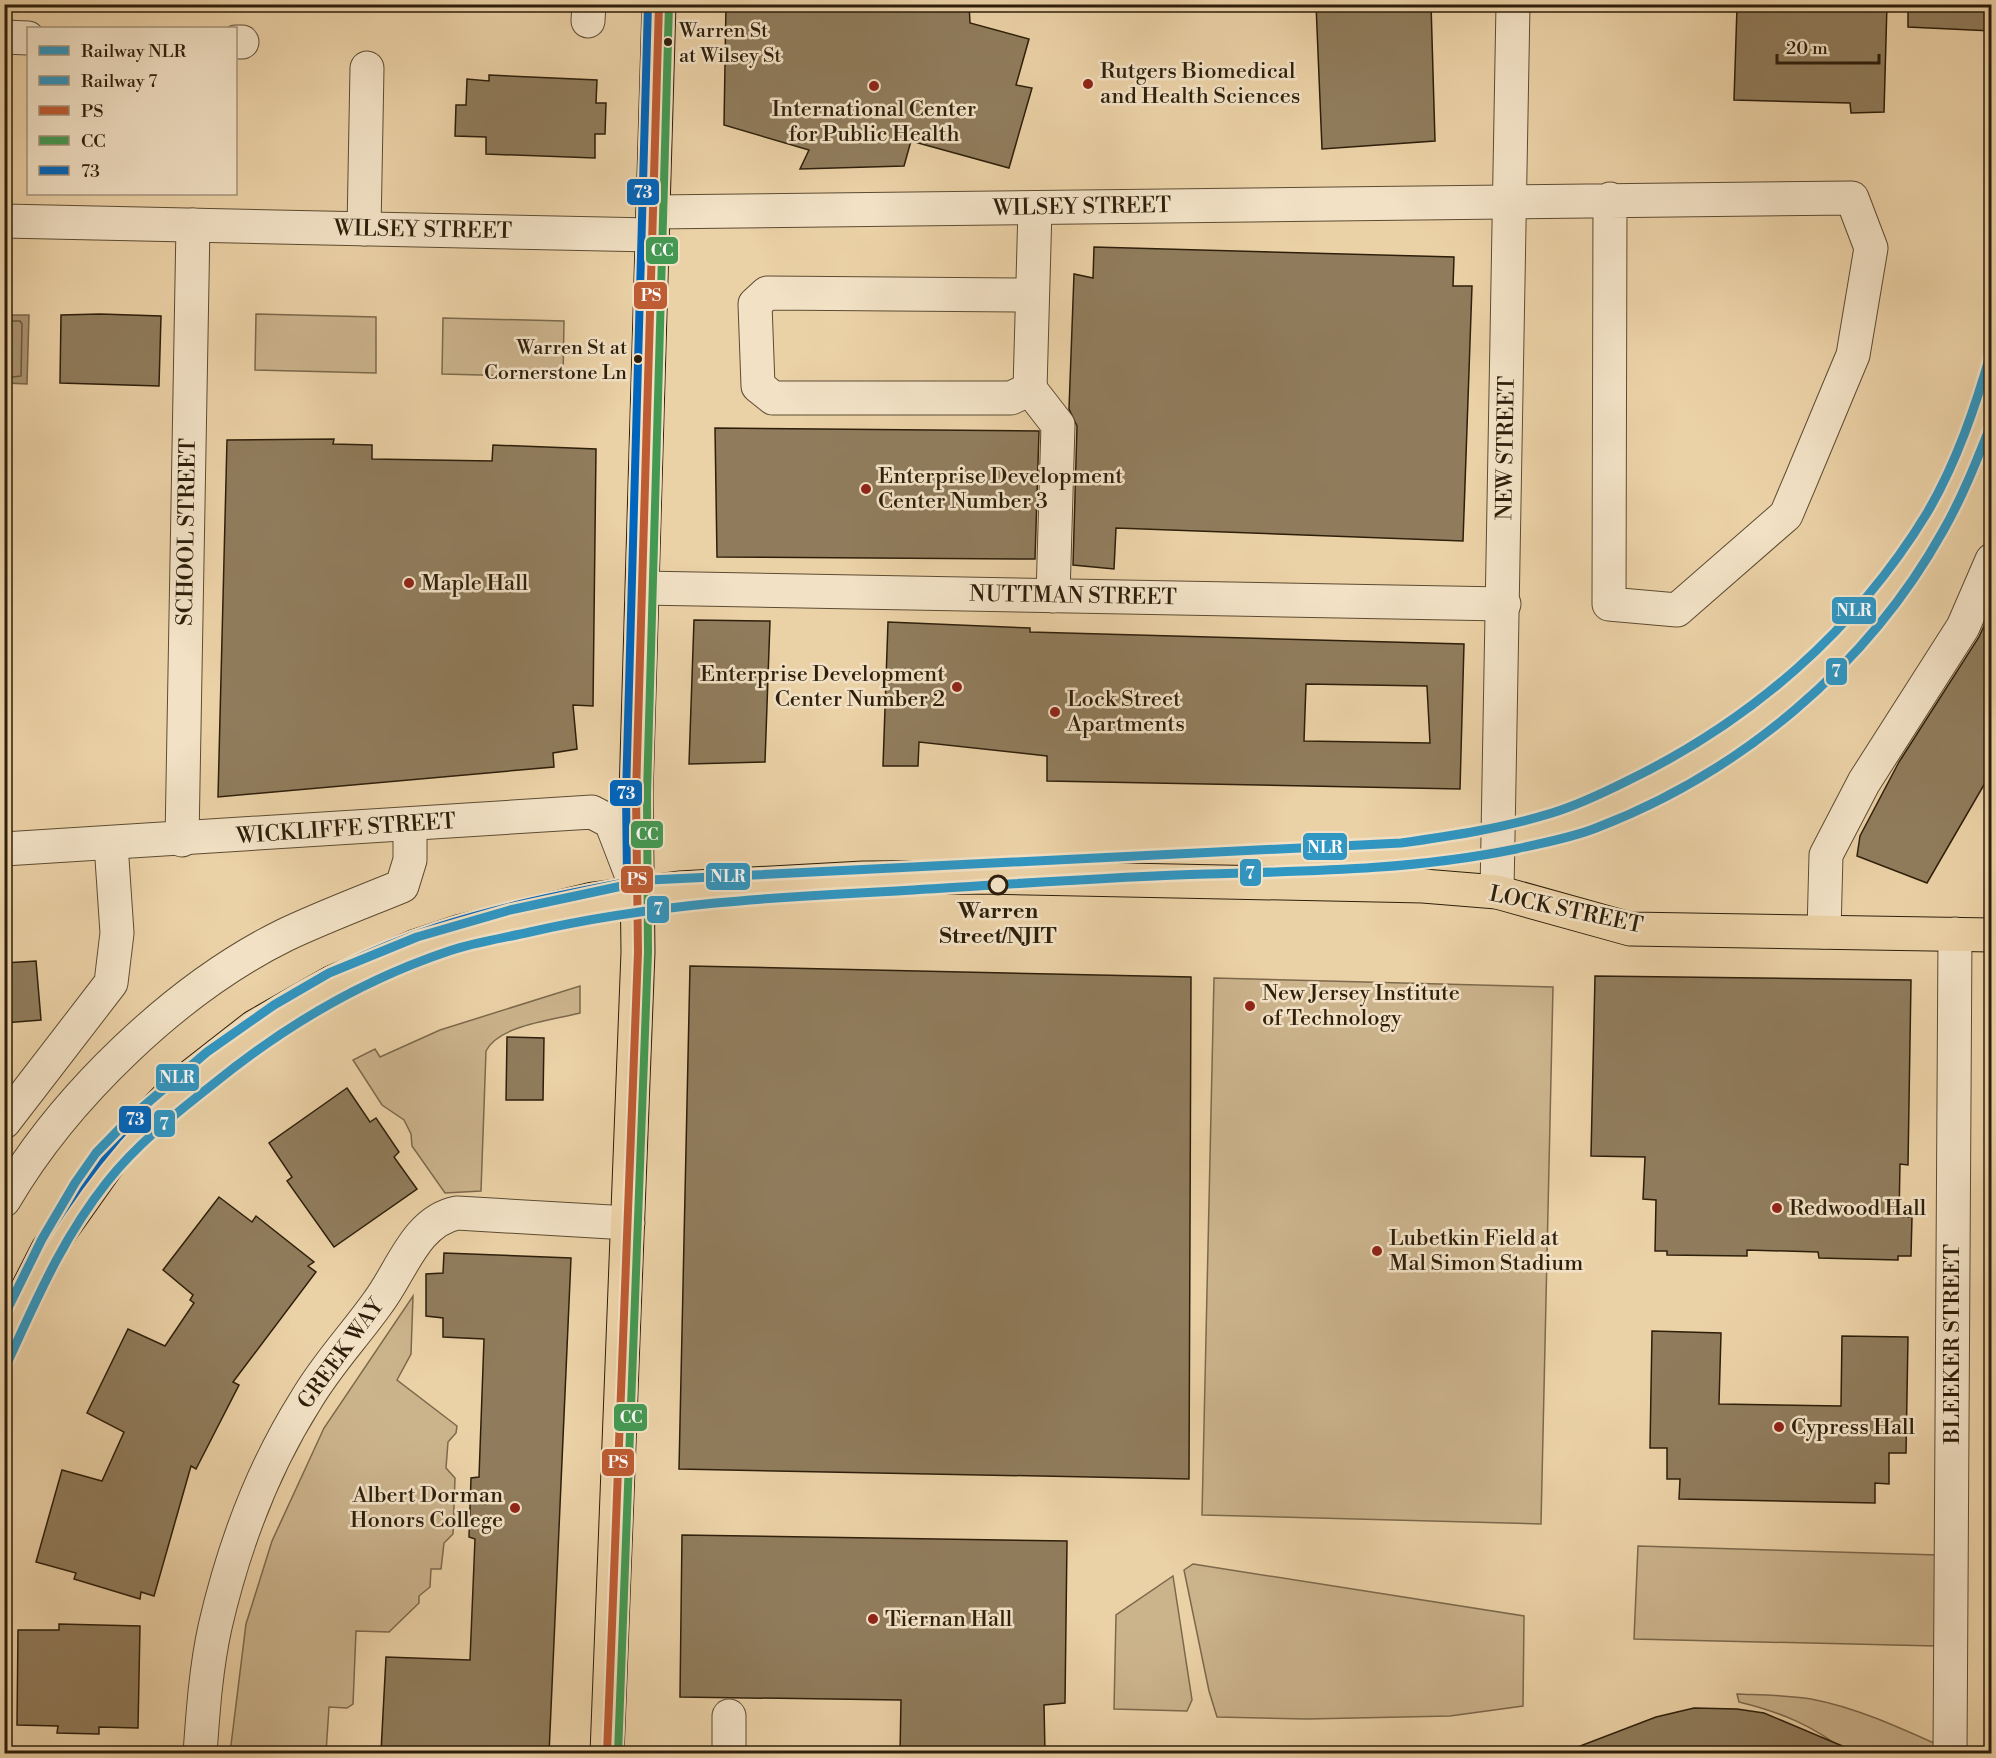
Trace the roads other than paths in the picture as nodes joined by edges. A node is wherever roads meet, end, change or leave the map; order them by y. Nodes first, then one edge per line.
1 (658, 4) edge
2 (1513, 4) edge
3 (4, 37) edge
4 (27, 38) edge
5 (367, 68) dead end
6 (1611, 199) junction
7 (1510, 202) junction
8 (1035, 208) junction
9 (4, 221) edge
10 (653, 224) junction
11 (193, 225) junction
12 (364, 229) junction
13 (1022, 295) junction
14 (1020, 393) junction
15 (1992, 560) edge
16 (643, 588) junction
17 (1053, 596) junction
18 (1504, 604) junction
19 (410, 825) junction
20 (182, 840) junction
21 (111, 844) junction
22 (4, 849) edge
23 (638, 891) junction
24 (1497, 892) junction
25 (1824, 932) junction
26 (1955, 934) junction
27 (1992, 935) edge
28 (4, 1122) edge
29 (4, 1200) edge
30 (628, 1222) junction
31 (4, 1335) edge
32 (729, 1716) dead end
33 (200, 1754) edge
34 (607, 1754) edge
35 (729, 1754) edge
36 (1950, 1754) edge

1 - 10 main road
2 - 7 street, NEW STREET
3 - 4 street
5 - 12 street
6 - 6 street, WILSEY STREET
6 - 7 street, WILSEY STREET
7 - 8 street, WILSEY STREET
7 - 18 street, NEW STREET
8 - 10 street, WILSEY STREET
8 - 13 street
9 - 11 street, WILSEY STREET
10 - 12 street, WILSEY STREET
10 - 16 main road
11 - 12 street, WILSEY STREET
11 - 20 street, SCHOOL STREET
13 - 14 street
13 - 14 street
14 - 17 street
15 - 25 street
16 - 17 street, NUTTMAN STREET
16 - 23 main road
17 - 18 street, NUTTMAN STREET
18 - 24 street, NEW STREET
19 - 20 street, WICKLIFFE STREET
19 - 23 street, WICKLIFFE STREET
19 - 29 street
20 - 21 street, WICKLIFFE STREET
21 - 22 street, WICKLIFFE STREET
21 - 28 street
23 - 24 main road, LOCK STREET
23 - 30 main road
23 - 31 main road, LOCK STREET
24 - 25 main road, LOCK STREET
25 - 26 main road, LOCK STREET
26 - 27 main road, LOCK STREET
26 - 36 street, BLEEKER STREET
30 - 33 street, GREEK WAY
30 - 34 main road
32 - 35 street

